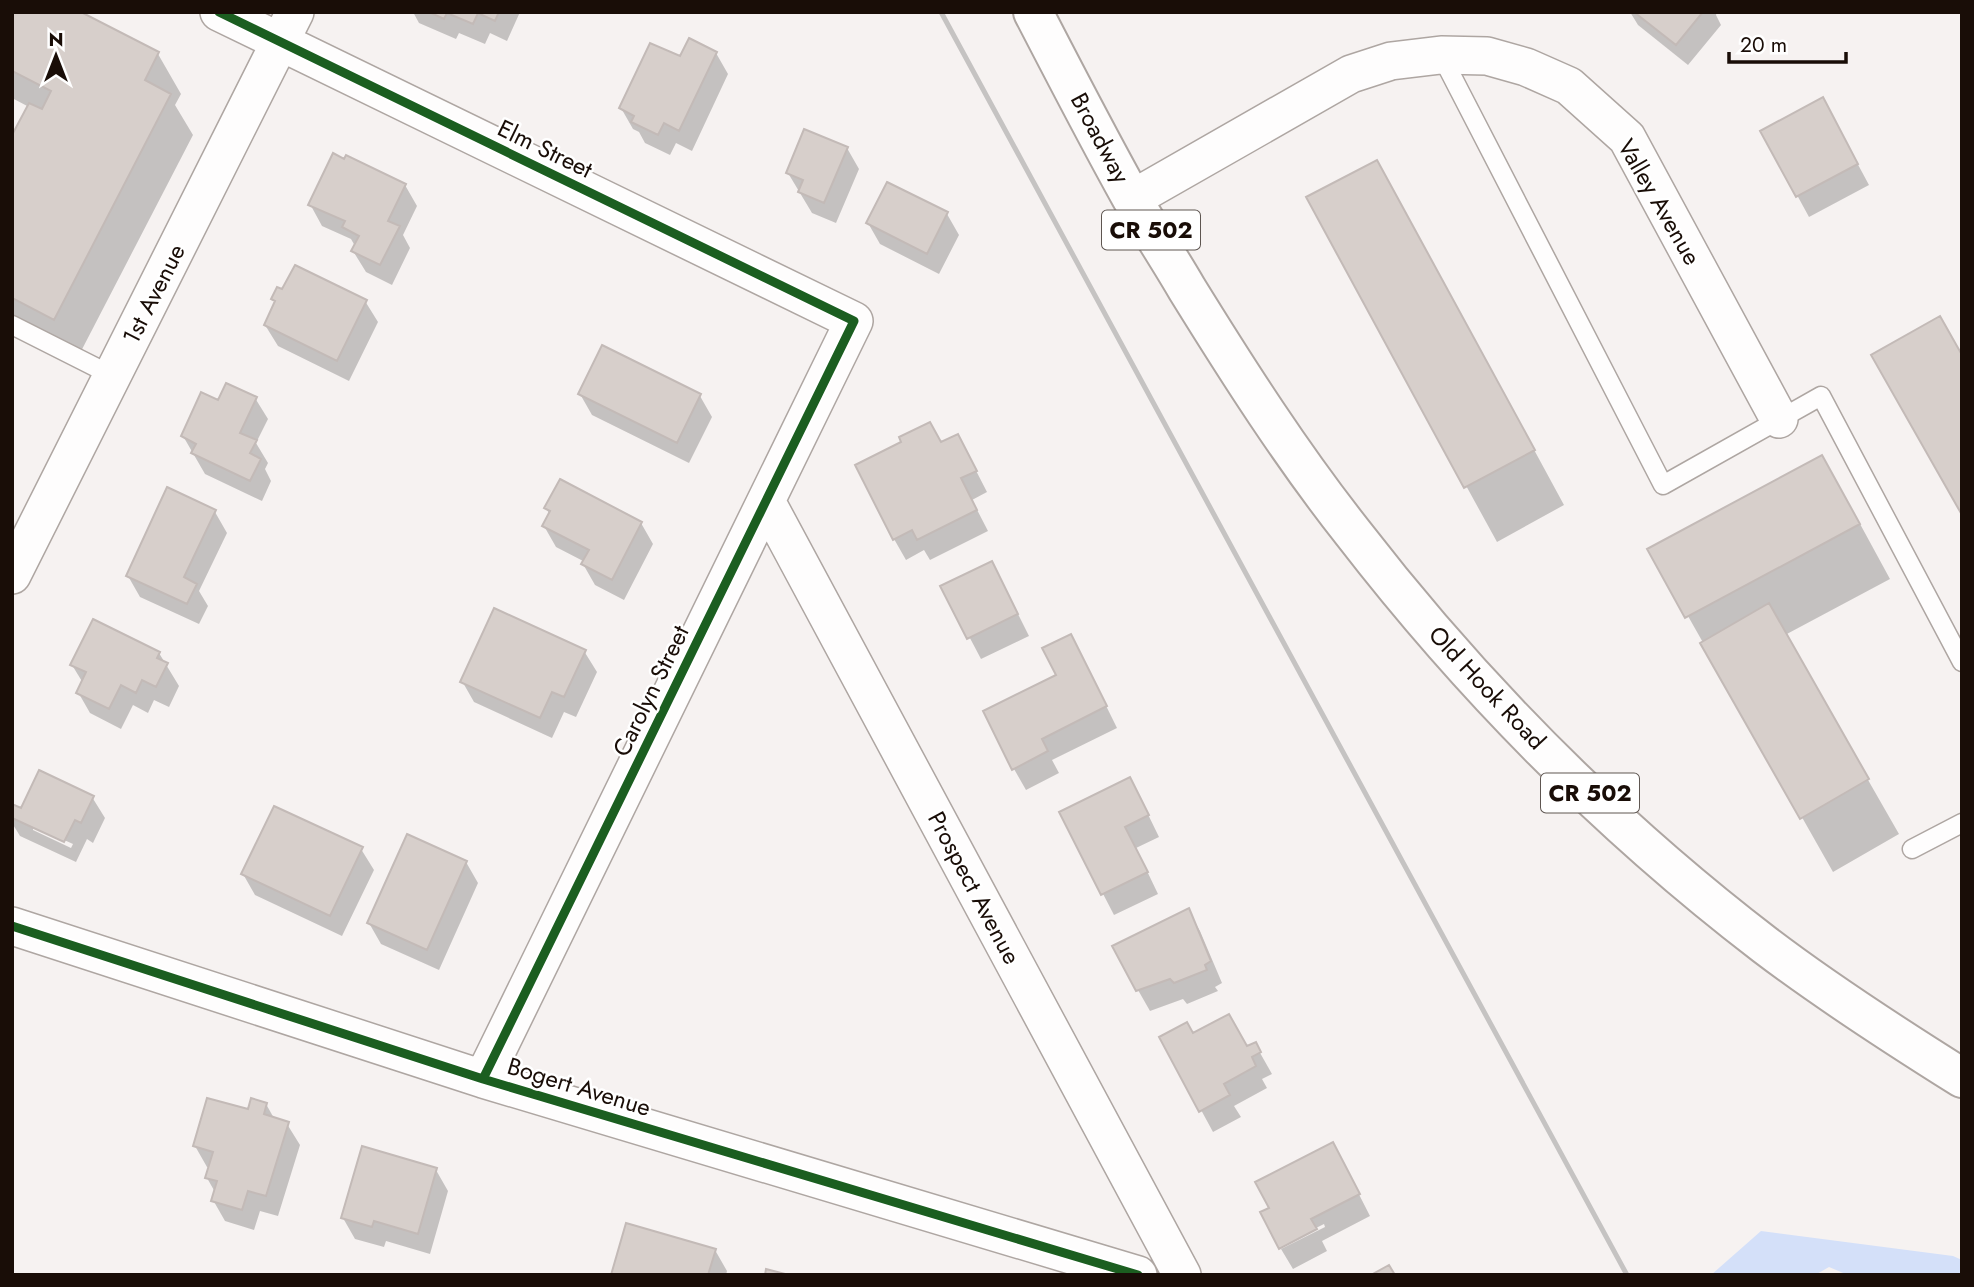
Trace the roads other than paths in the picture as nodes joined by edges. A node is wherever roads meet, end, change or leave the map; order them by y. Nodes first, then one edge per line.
1 (219, 12) edge
2 (1033, 12) edge
3 (288, 27) edge
4 (1441, 55) junction
5 (1132, 199) junction
6 (854, 321) joint
7 (12, 326) edge
8 (113, 376) junction
9 (1779, 419) junction
10 (1284, 439) joint
11 (766, 501) junction
12 (12, 575) edge
13 (1962, 662) edge
14 (1962, 823) edge
15 (1912, 849) dead end
16 (12, 926) edge
17 (1962, 1078) edge
18 (483, 1079) junction
19 (1138, 1275) edge
20 (1182, 1275) edge

1 - 3 street, Elm Street
2 - 5 main road, Broadway / CR 502
3 - 6 street, Elm Street
3 - 8 street, 1st Avenue
4 - 5 street, Valley Avenue
4 - 9 street, Valley Avenue
4 - 9 lane
5 - 10 main road, Broadway / CR 502
6 - 11 street, Carolyn Street
7 - 8 lane
8 - 12 street, 1st Avenue
9 - 13 lane
10 - 17 main road, Old Hook Road / CR 502
11 - 18 street, Carolyn Street
11 - 20 street, Prospect Avenue
14 - 15 lane
16 - 18 street, Bogert Avenue
18 - 19 street, Bogert Avenue

